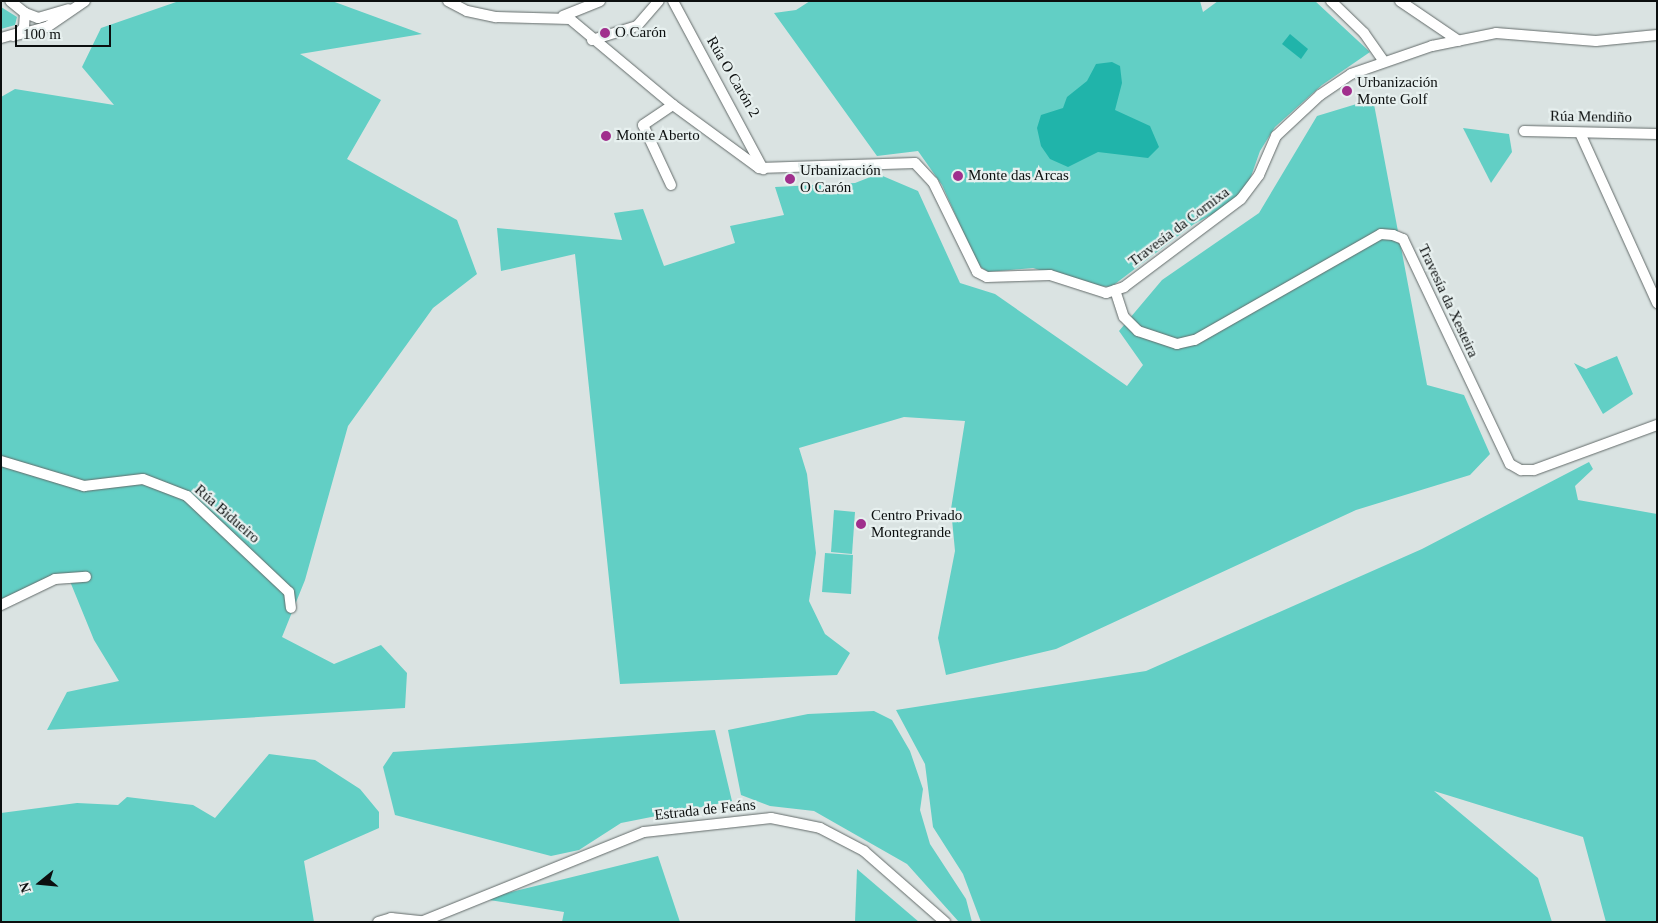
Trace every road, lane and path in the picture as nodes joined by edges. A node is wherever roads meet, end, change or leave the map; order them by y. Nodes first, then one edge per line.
1 (10, 1) edge
2 (448, 1) edge
3 (600, 1) edge
4 (659, 1) edge
5 (674, 1) edge
6 (1331, 1) edge
7 (1403, 2) edge
8 (82, 3) edge
9 (587, 9) junction
10 (25, 13) junction
11 (571, 17) junction
12 (550, 18) junction
13 (574, 30) junction
14 (1653, 35) edge
15 (13, 36) junction
16 (1, 38) edge
17 (592, 40) junction
18 (1459, 40) junction
19 (1383, 60) junction
20 (673, 105) junction
21 (1524, 131) dead end
22 (1580, 133) junction
23 (1657, 134) edge
24 (763, 169) junction
25 (671, 185) dead end
26 (1115, 290) junction
27 (1657, 303) edge
28 (1657, 425) edge
29 (1, 461) edge
30 (86, 577) dead end
31 (1, 605) edge
32 (291, 608) dead end
33 (421, 921) edge
34 (378, 922) edge
35 (945, 922) edge

1 - 10 street
2 - 12 street
3 - 9 street
4 - 17 street
5 - 24 street, Rúa O Carón 2
6 - 19 street
7 - 18 street
8 - 10 street
8 - 15 street
9 - 11 street
9 - 17 street
10 - 15 street
11 - 12 street
11 - 13 street
11 - 17 street
12 - 13 street
13 - 17 street
14 - 18 street, Travesía da Cornixa
15 - 16 street
17 - 20 street
18 - 19 street, Travesía da Cornixa
19 - 26 street, Travesía da Cornixa
20 - 24 street
20 - 25 street
21 - 22 street, Rúa Mendiño
22 - 23 street, Rúa Mendiño
22 - 27 street
24 - 26 street
26 - 28 street, Travesía da Xesteira
29 - 32 street, Rúa Bidueiro
30 - 31 street
33 - 34 street, Estrada de Feáns
33 - 35 street, Estrada de Feáns

